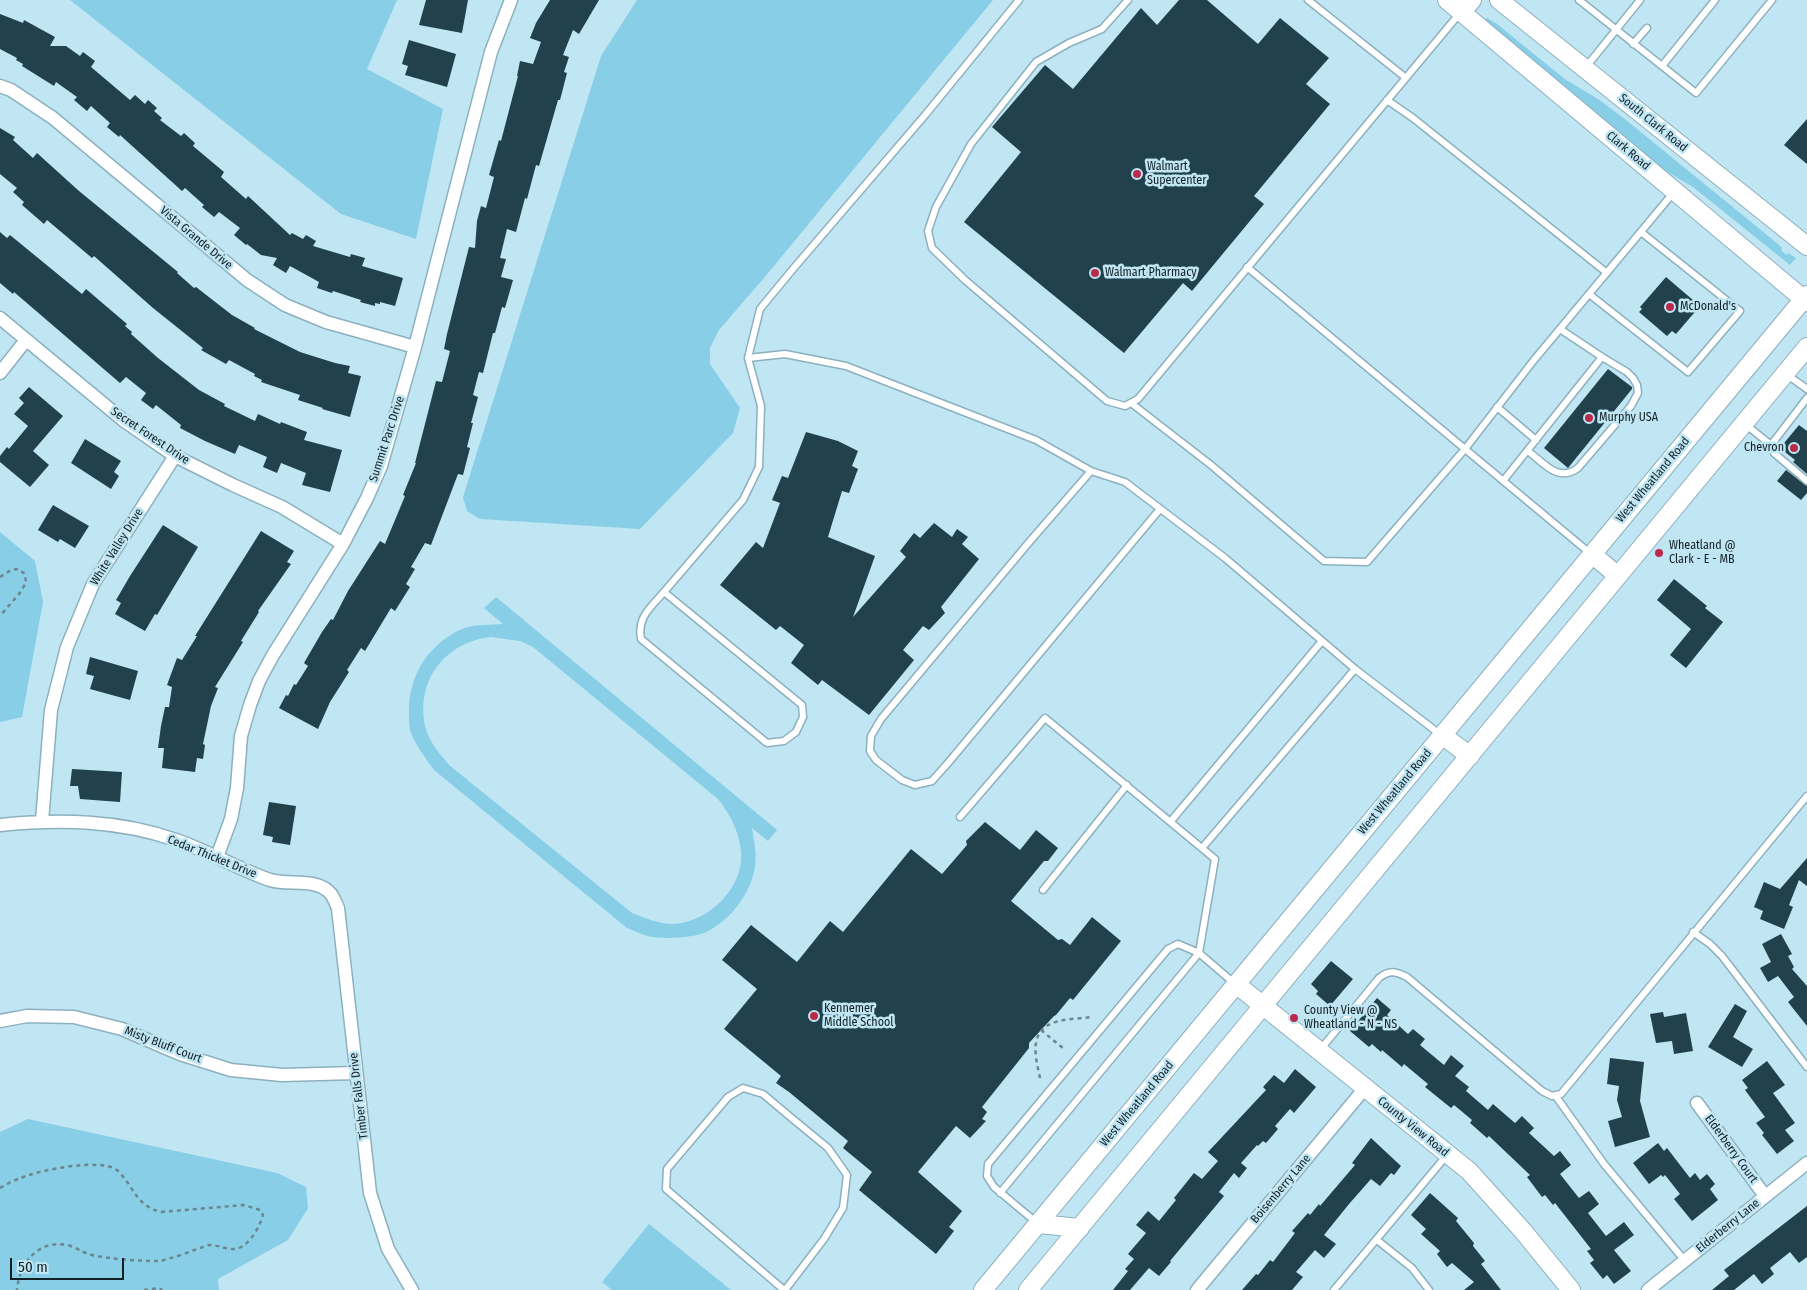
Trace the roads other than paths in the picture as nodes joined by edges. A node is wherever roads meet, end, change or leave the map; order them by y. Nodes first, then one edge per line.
1 (511, 0) edge
2 (1020, 0) edge
3 (1128, 0) edge
4 (1308, 0) edge
5 (1447, 0) edge
6 (1499, 0) edge
7 (1579, 0) edge
8 (1640, 0) edge
9 (1715, 0) edge
10 (1772, 0) edge
11 (1467, 6) edge
12 (1646, 28) dead end
13 (1616, 30) junction
14 (1634, 44) junction
15 (1662, 66) junction
16 (1585, 68) junction
17 (1406, 78) junction
18 (0, 86) edge
19 (1387, 100) junction
20 (1675, 190) junction
21 (1641, 232) junction
22 (1807, 246) edge
23 (1247, 267) junction
24 (1607, 273) junction
25 (1589, 294) junction
26 (1806, 299) edge
27 (0, 318) edge
28 (1560, 329) junction
29 (26, 340) junction
30 (415, 347) junction
31 (1807, 347) edge
32 (748, 358) junction
33 (1602, 358) junction
34 (0, 373) edge
35 (1786, 373) junction
36 (1807, 389) edge
37 (1807, 398) edge
38 (1131, 403) junction
39 (1497, 407) junction
40 (1744, 423) junction
41 (1536, 440) junction
42 (1771, 444) junction
43 (1465, 449) junction
44 (1528, 450) junction
45 (175, 456) junction
46 (1091, 472) junction
47 (1503, 481) junction
48 (1807, 481) edge
49 (1160, 509) junction
50 (343, 544) junction
51 (1592, 554) junction
52 (1618, 576) junction
53 (664, 592) junction
54 (1322, 641) junction
55 (1355, 669) junction
56 (1442, 735) junction
57 (1470, 756) junction
58 (1127, 785) junction
59 (1807, 796) edge
60 (960, 817) dead end
61 (42, 821) junction
62 (1171, 821) junction
63 (0, 825) edge
64 (1202, 848) junction
65 (217, 857) junction
66 (1043, 890) dead end
67 (331, 894) joint
68 (1693, 932) junction
69 (1199, 954) junction
70 (1236, 984) junction
71 (1263, 1006) junction
72 (0, 1021) edge
73 (1319, 1052) junction
74 (1807, 1067) edge
75 (356, 1073) junction
76 (1365, 1088) junction
77 (1555, 1095) junction
78 (1696, 1102) dead end
79 (1448, 1154) junction
80 (1807, 1163) edge
81 (1000, 1193) junction
82 (1765, 1196) junction
83 (1038, 1224) junction
84 (1080, 1228) junction
85 (1377, 1240) junction
86 (1685, 1262) junction
87 (408, 1289) edge
88 (785, 1290) edge
89 (983, 1290) edge
90 (1028, 1290) edge
91 (1197, 1290) edge
92 (1334, 1290) edge
93 (1429, 1290) edge
94 (1571, 1290) edge
95 (1648, 1290) edge

1 - 30 street, Summit Parc Drive
2 - 32 lane
3 - 38 lane
4 - 17 lane
5 - 11 main road, Clark Road
6 - 16 main road, South Clark Road
7 - 13 lane
8 - 13 lane
9 - 15 lane
10 - 15 lane
11 - 17 lane
11 - 20 main road, Clark Road
12 - 14 lane
13 - 14 lane
13 - 16 lane
14 - 15 lane
16 - 22 main road, South Clark Road
17 - 19 lane
18 - 30 street, Vista Grande Drive
19 - 23 lane
19 - 24 lane
20 - 21 lane
20 - 26 main road, Clark Road
21 - 24 lane
21 - 25 lane
23 - 38 lane
23 - 43 lane
24 - 25 lane
25 - 28 lane
26 - 51 main road, West Wheatland Road
27 - 29 street, Secret Forest Drive
28 - 33 lane
28 - 39 lane
29 - 34 street
29 - 45 street, Secret Forest Drive
30 - 50 street, Summit Parc Drive
31 - 35 main road
32 - 46 lane
32 - 53 lane
33 - 41 lane
33 - 44 lane
35 - 36 lane
35 - 40 main road
37 - 42 lane
38 - 43 lane
39 - 41 lane
39 - 43 lane
40 - 42 lane
40 - 52 main road
41 - 44 lane
42 - 48 lane
43 - 47 lane
44 - 47 lane
45 - 50 street, Secret Forest Drive
45 - 61 street, White Valley Drive
46 - 49 lane
46 - 49 lane
47 - 51 lane
49 - 54 lane
50 - 65 street, Summit Parc Drive
51 - 52 main road
51 - 56 main road, West Wheatland Road
52 - 57 main road
53 - 53 lane
54 - 55 lane
54 - 62 lane
55 - 56 lane
55 - 64 lane
56 - 57 main road
56 - 70 main road, West Wheatland Road
57 - 71 main road
58 - 60 lane
58 - 62 lane
58 - 66 lane
59 - 68 lane
61 - 63 street, Cedar Thicket Drive
61 - 65 street, Cedar Thicket Drive
62 - 64 lane
64 - 69 lane
65 - 67 street, Cedar Thicket Drive
67 - 75 street, Timber Falls Drive
68 - 74 lane
68 - 77 lane
69 - 70 lane
69 - 81 lane
69 - 81 lane
70 - 71 main road, County View Road
70 - 83 main road, West Wheatland Road
71 - 73 main road, County View Road
71 - 84 main road
72 - 75 street, Misty Bluff Court
73 - 76 main road, County View Road
73 - 77 lane
75 - 87 street, Timber Falls Drive
76 - 79 main road, County View Road
76 - 91 street, Boisenberry Lane
77 - 86 lane
78 - 82 street, Elderberry Court
79 - 85 lane
79 - 94 main road, County View Road
80 - 82 street, Elderberry Lane
81 - 83 lane
82 - 86 street, Elderberry Lane
83 - 84 main road
83 - 89 main road, West Wheatland Road
84 - 90 main road
85 - 92 lane
85 - 93 lane
86 - 95 street, Elderberry Lane
88 - 88 lane

